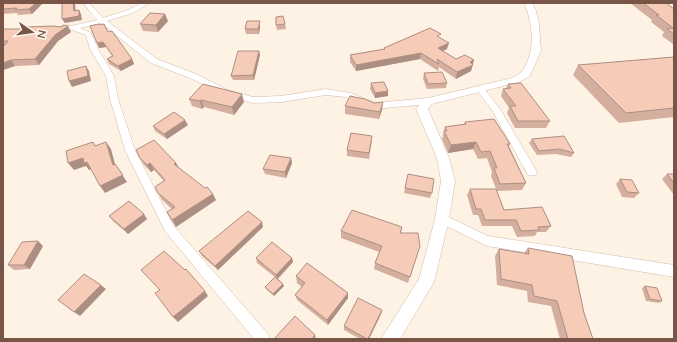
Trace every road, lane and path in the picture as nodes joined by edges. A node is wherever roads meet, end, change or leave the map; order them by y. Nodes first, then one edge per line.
1 (86, 3) edge
2 (146, 3) edge
3 (528, 3) edge
4 (102, 21) junction
5 (480, 88) junction
6 (428, 101) junction
7 (532, 172) dead end
8 (442, 219) junction
9 (674, 271) edge
10 (263, 339) edge
11 (390, 339) edge

1 - 4 street
2 - 4 street
3 - 5 street
4 - 6 street
4 - 10 street
5 - 6 street
5 - 7 street
6 - 8 street
8 - 9 street
8 - 11 street

